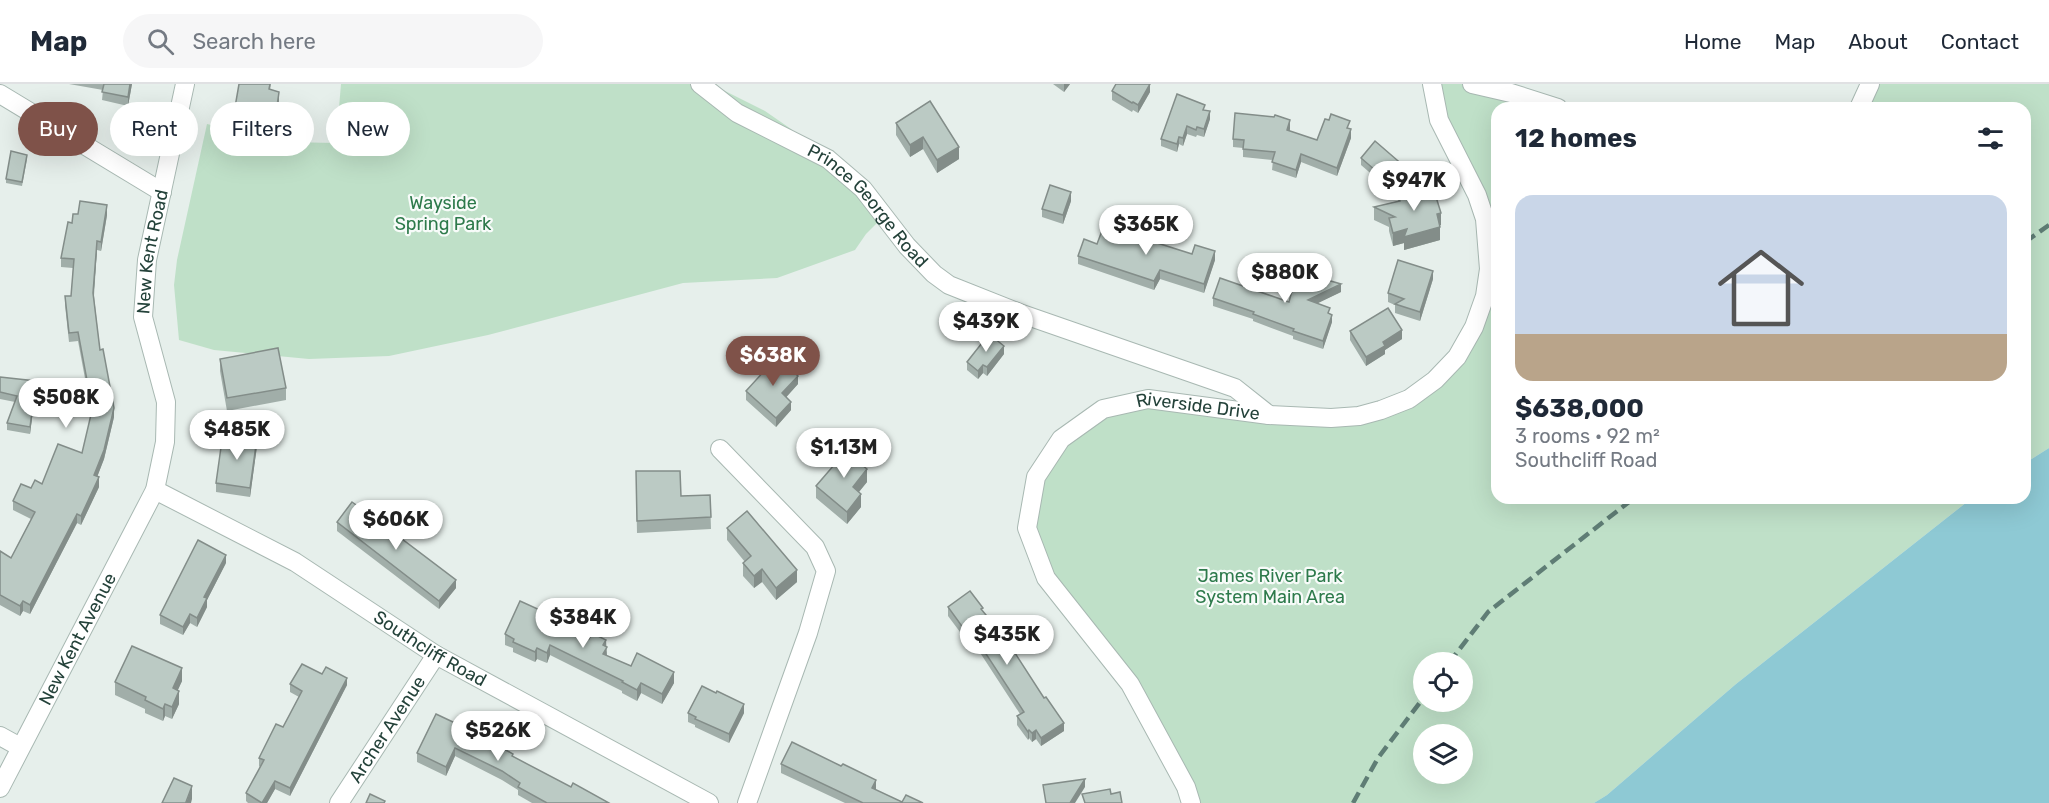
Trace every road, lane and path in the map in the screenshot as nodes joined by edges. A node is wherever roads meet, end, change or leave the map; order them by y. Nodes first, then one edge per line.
1 (185, 84) edge
2 (700, 84) edge
3 (1432, 84) edge
4 (1472, 84) edge
5 (1870, 84) edge
6 (0, 94) edge
7 (1539, 102) edge
8 (1862, 102) edge
9 (162, 192) junction
10 (1269, 416) junction
11 (720, 449) dead end
12 (155, 490) junction
13 (436, 655) junction
14 (0, 736) edge
15 (20, 747) junction
16 (0, 788) edge
17 (339, 803) edge
18 (709, 803) edge
19 (747, 803) edge
20 (1191, 803) edge

1 - 9 street, New Kent Road
2 - 10 street, Prince George Road
3 - 10 street, Riverside Drive
4 - 7 street
5 - 8 street
6 - 9 street
9 - 12 street, New Kent Road
10 - 20 street, Riverside Drive
11 - 19 street
12 - 13 street, Southcliff Road
12 - 15 street, New Kent Avenue
13 - 17 street, Archer Avenue
13 - 18 street, Southcliff Road
14 - 15 street
15 - 16 street, New Kent Avenue

